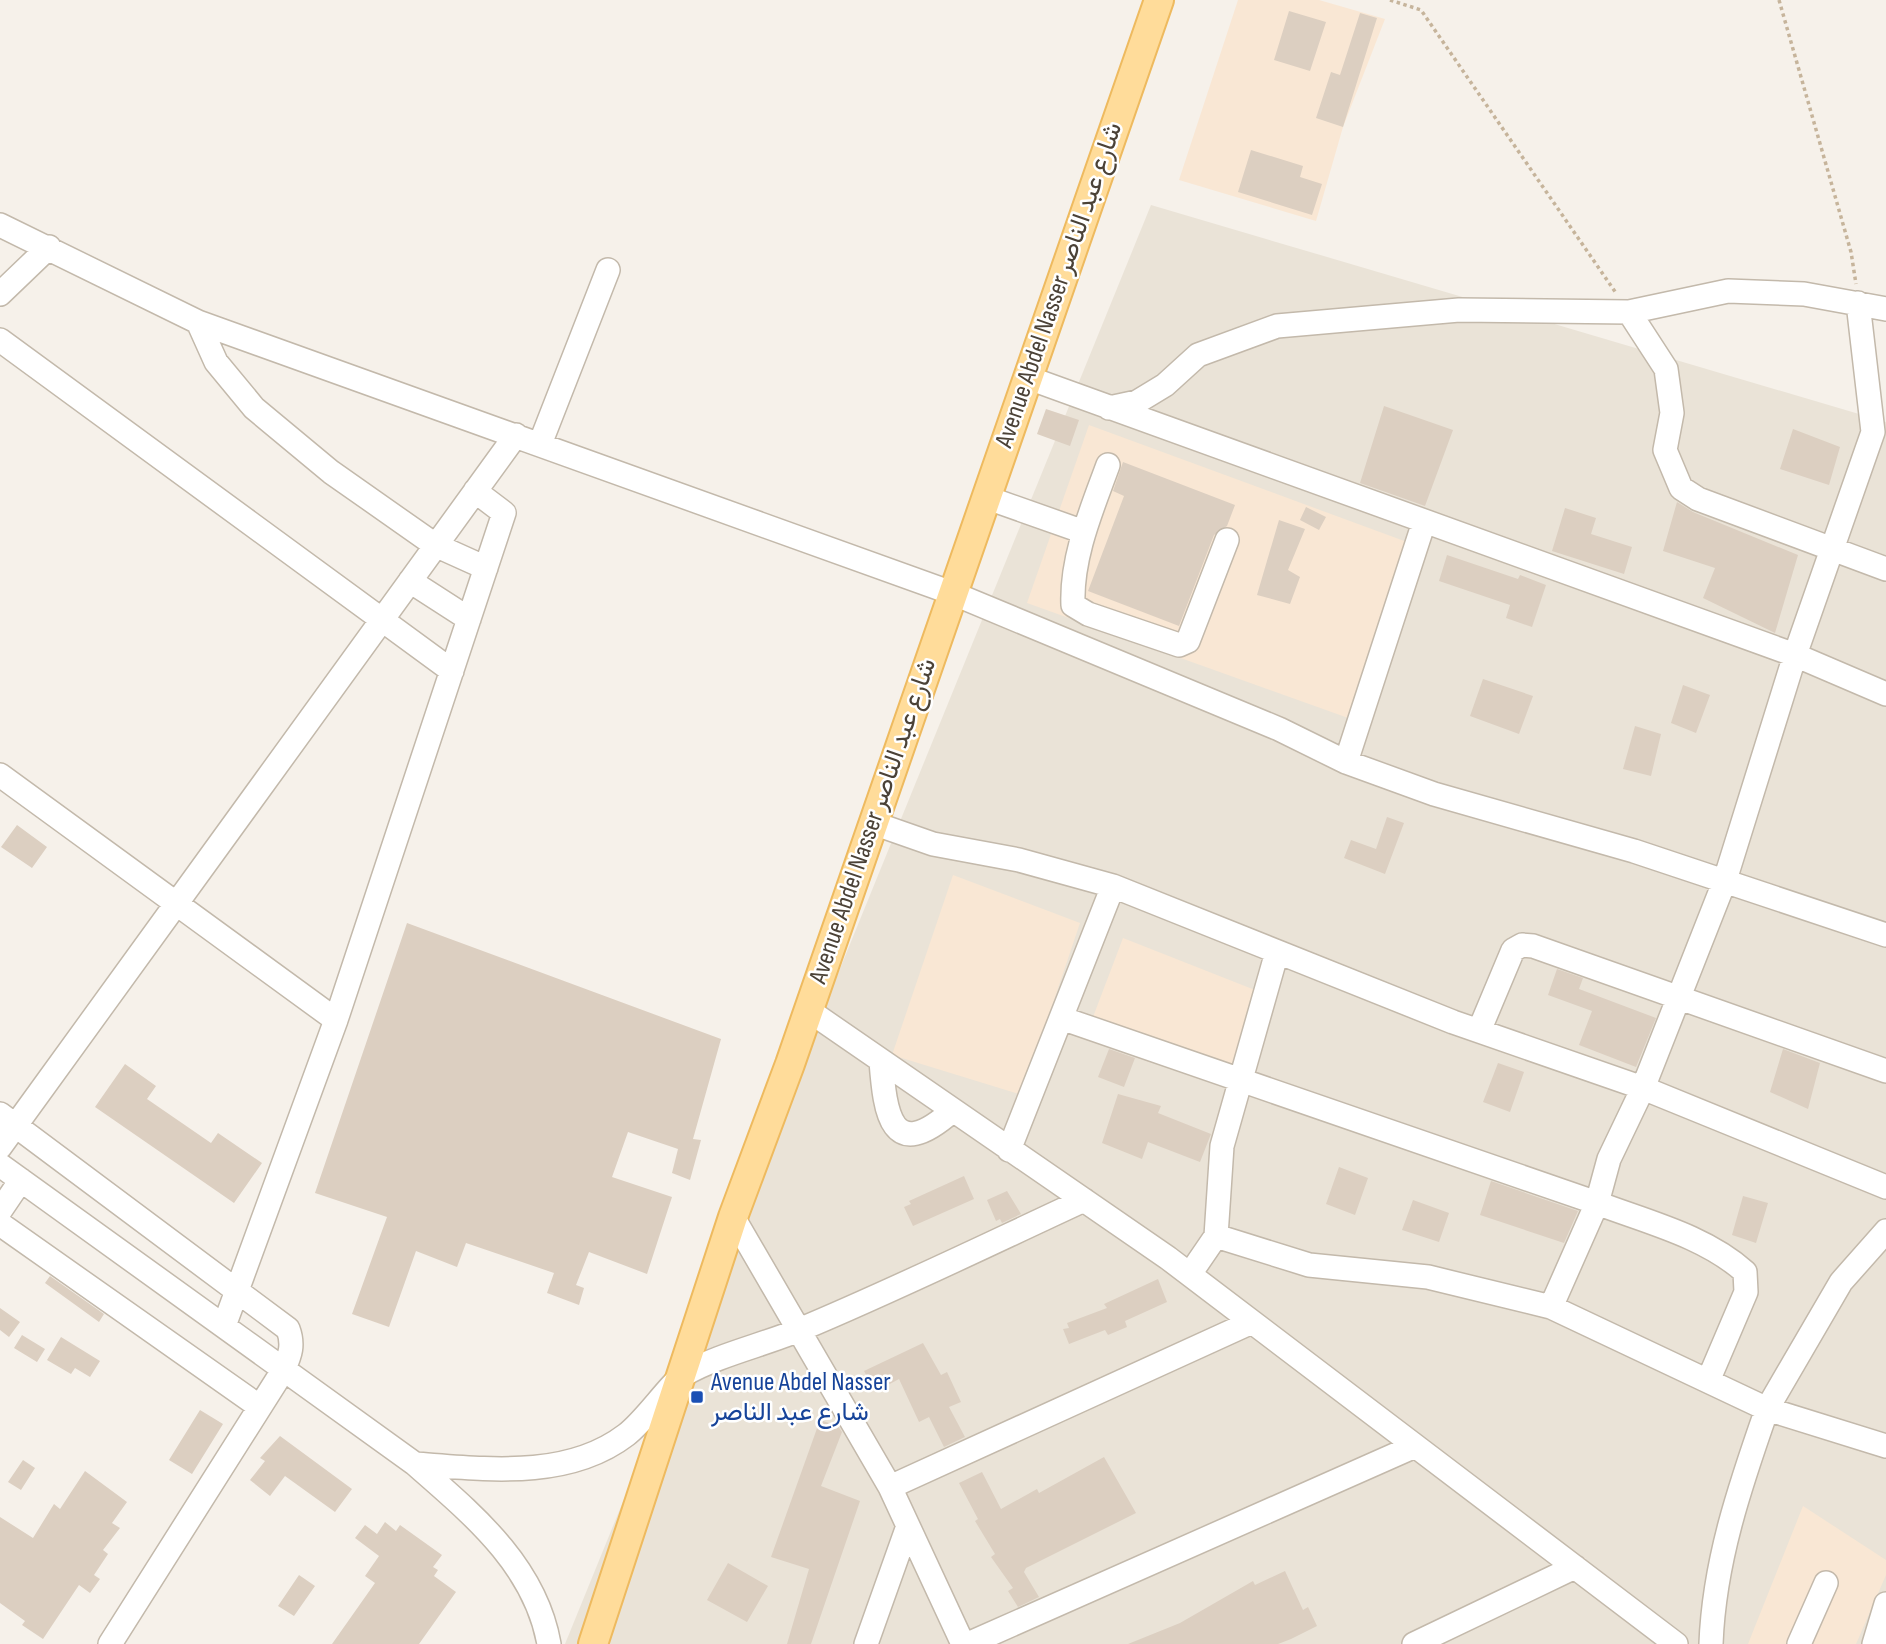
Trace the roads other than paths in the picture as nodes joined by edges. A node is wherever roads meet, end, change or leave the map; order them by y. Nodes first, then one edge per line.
1 (1159, 0) edge
2 (0, 225) edge
3 (49, 247) junction
4 (608, 270) dead end
5 (0, 293) edge
6 (1858, 303) junction
7 (1886, 309) edge
8 (1629, 313) junction
9 (198, 321) junction
10 (1, 342) edge
11 (1026, 377) junction
12 (1109, 408) junction
13 (516, 435) junction
14 (540, 443) junction
15 (1108, 465) dead end
16 (475, 491) junction
17 (985, 497) junction
18 (1424, 522) junction
19 (1084, 532) junction
20 (1227, 540) dead end
21 (435, 545) junction
22 (1830, 548) junction
23 (486, 568) junction
24 (1886, 569) edge
25 (410, 581) junction
26 (952, 593) junction
27 (469, 619) junction
28 (381, 620) junction
29 (1795, 655) junction
30 (452, 671) junction
31 (1886, 694) edge
32 (1346, 762) junction
33 (0, 775) edge
34 (873, 823) junction
35 (1726, 880) junction
36 (1113, 886) junction
37 (176, 903) junction
38 (1886, 934) edge
39 (1277, 952) junction
40 (1678, 996) junction
41 (808, 1010) junction
42 (1061, 1018) junction
43 (336, 1020) junction
44 (1479, 1031) junction
45 (881, 1061) junction
46 (1886, 1071) edge
47 (1241, 1080) junction
48 (1643, 1088) junction
49 (952, 1111) junction
50 (8, 1120) edge
51 (0, 1146) edge
52 (1009, 1150) junction
53 (0, 1165) edge
54 (21, 1180) junction
55 (1886, 1187) edge
56 (1084, 1200) junction
57 (1597, 1203) junction
58 (0, 1211) edge
59 (733, 1217) junction
60 (0, 1223) edge
61 (1886, 1231) edge
62 (1216, 1236) junction
63 (1190, 1274) junction
64 (236, 1292) junction
65 (1551, 1307) junction
66 (1252, 1322) junction
67 (224, 1326) junction
68 (799, 1330) junction
69 (284, 1370) junction
70 (683, 1375) junction
71 (1708, 1381) junction
72 (260, 1407) junction
73 (1767, 1409) junction
74 (1415, 1446) junction
75 (1886, 1446) edge
76 (415, 1464) junction
77 (890, 1487) junction
78 (908, 1526) junction
79 (1575, 1567) junction
80 (1826, 1583) dead end
81 (1886, 1604) edge
82 (110, 1644) edge
83 (549, 1644) edge
84 (593, 1644) edge
85 (866, 1644) edge
86 (966, 1644) edge
87 (1414, 1644) edge
88 (1676, 1644) edge
89 (1711, 1644) edge
90 (1799, 1644) edge
91 (1874, 1644) edge

1 - 11 main road, Avenue Abdel Nasser شارع عبد الناصر
2 - 3 street
3 - 5 street
3 - 9 street
4 - 14 street
6 - 7 street
6 - 8 street
6 - 22 street
8 - 12 street
8 - 22 street
9 - 13 street
9 - 21 street
10 - 28 street
11 - 12 street
11 - 17 main road, Avenue Abdel Nasser شارع عبد الناصر
12 - 18 street
13 - 14 street
13 - 16 street
14 - 26 street
15 - 19 street
16 - 21 street
16 - 23 street
17 - 19 street
17 - 26 main road, Avenue Abdel Nasser شارع عبد الناصر
18 - 29 street
18 - 32 street
19 - 20 street
21 - 23 street
21 - 25 street
22 - 24 street
22 - 29 street
23 - 27 street
25 - 27 street
25 - 28 street
26 - 32 street
26 - 34 main road, Avenue Abdel Nasser شارع عبد الناصر
27 - 30 street
28 - 30 street
28 - 37 street
29 - 31 street
29 - 35 street
30 - 43 street
32 - 35 street
33 - 37 street
34 - 36 street
34 - 41 main road, Avenue Abdel Nasser شارع عبد الناصر
35 - 38 street
35 - 40 street
36 - 39 street
36 - 42 street
37 - 43 street
37 - 50 street
39 - 44 street
39 - 47 street
40 - 44 street
40 - 46 street
40 - 48 street
41 - 45 street
41 - 59 main road, Avenue Abdel Nasser شارع عبد الناصر
42 - 47 street
42 - 52 street
43 - 64 street
44 - 48 street
45 - 49 street
45 - 49 street
47 - 57 street
47 - 62 street
48 - 55 street
48 - 57 street
49 - 52 street
50 - 51 street
50 - 64 street
52 - 56 street
53 - 54 street
54 - 58 street
54 - 67 street
56 - 63 street
56 - 68 street
57 - 65 street
57 - 71 street
59 - 68 street
59 - 70 main road, Avenue Abdel Nasser شارع عبد الناصر
60 - 72 street
61 - 73 street
62 - 63 street
62 - 65 street
63 - 66 street
64 - 67 street
64 - 69 street
65 - 71 street
66 - 74 street
66 - 77 street
67 - 69 street
68 - 70 street
68 - 77 street
69 - 72 street
69 - 76 street
70 - 76 street
70 - 84 main road, Avenue Abdel Nasser شارع عبد الناصر
71 - 73 street
72 - 82 street
73 - 75 street
73 - 89 street
74 - 79 street
74 - 86 street
76 - 83 street
77 - 78 street
78 - 85 street
78 - 86 street
79 - 87 street
79 - 88 street
80 - 90 street
81 - 91 street

